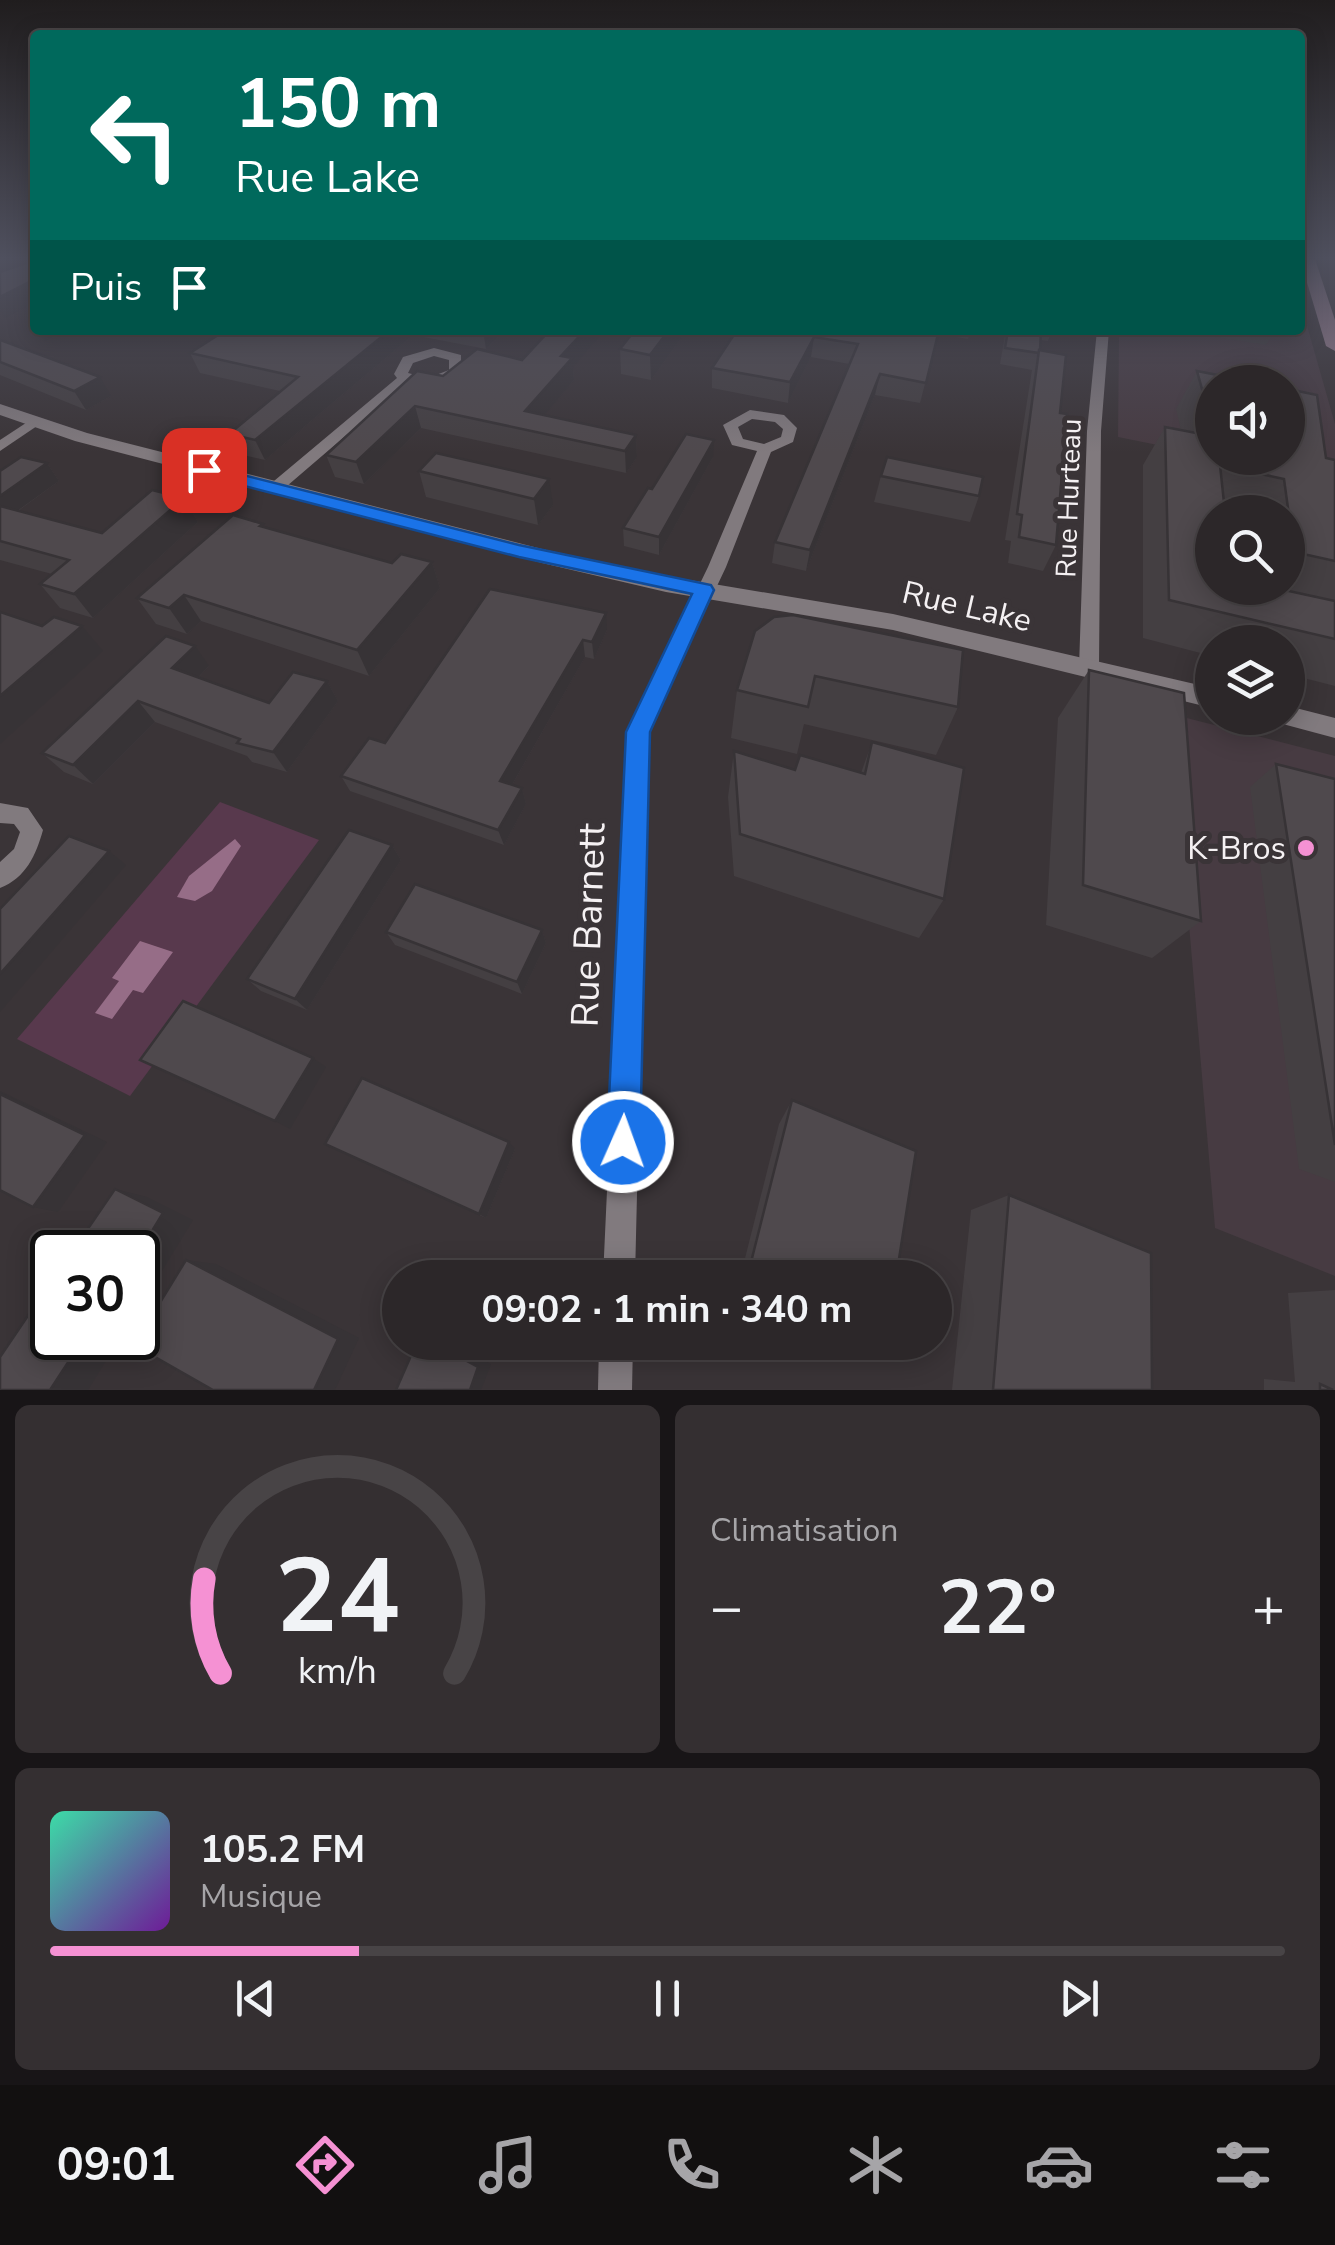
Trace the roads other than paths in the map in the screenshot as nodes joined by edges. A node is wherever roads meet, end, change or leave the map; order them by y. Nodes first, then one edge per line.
1 (1103, 335) edge
2 (405, 378) edge
3 (0, 409) edge
4 (32, 423) junction
5 (0, 446) edge
6 (766, 448) dead end
7 (274, 490) junction
8 (704, 590) junction
9 (1088, 668) junction
10 (1195, 694) edge
11 (1305, 720) edge
12 (1335, 728) edge
13 (0, 813) edge
14 (0, 877) edge
15 (620, 1260) edge
16 (616, 1360) edge
17 (615, 1390) edge

1 - 9 street, Rue Hurteau
2 - 7 street
3 - 4 street, Rue Lake
4 - 5 street
4 - 7 street, Rue Lake
6 - 8 street
7 - 8 street, Rue Lake
8 - 9 street, Rue Lake
8 - 15 street, Rue Barnett
9 - 10 street, Rue Lake
11 - 12 street
13 - 14 street
16 - 17 street

